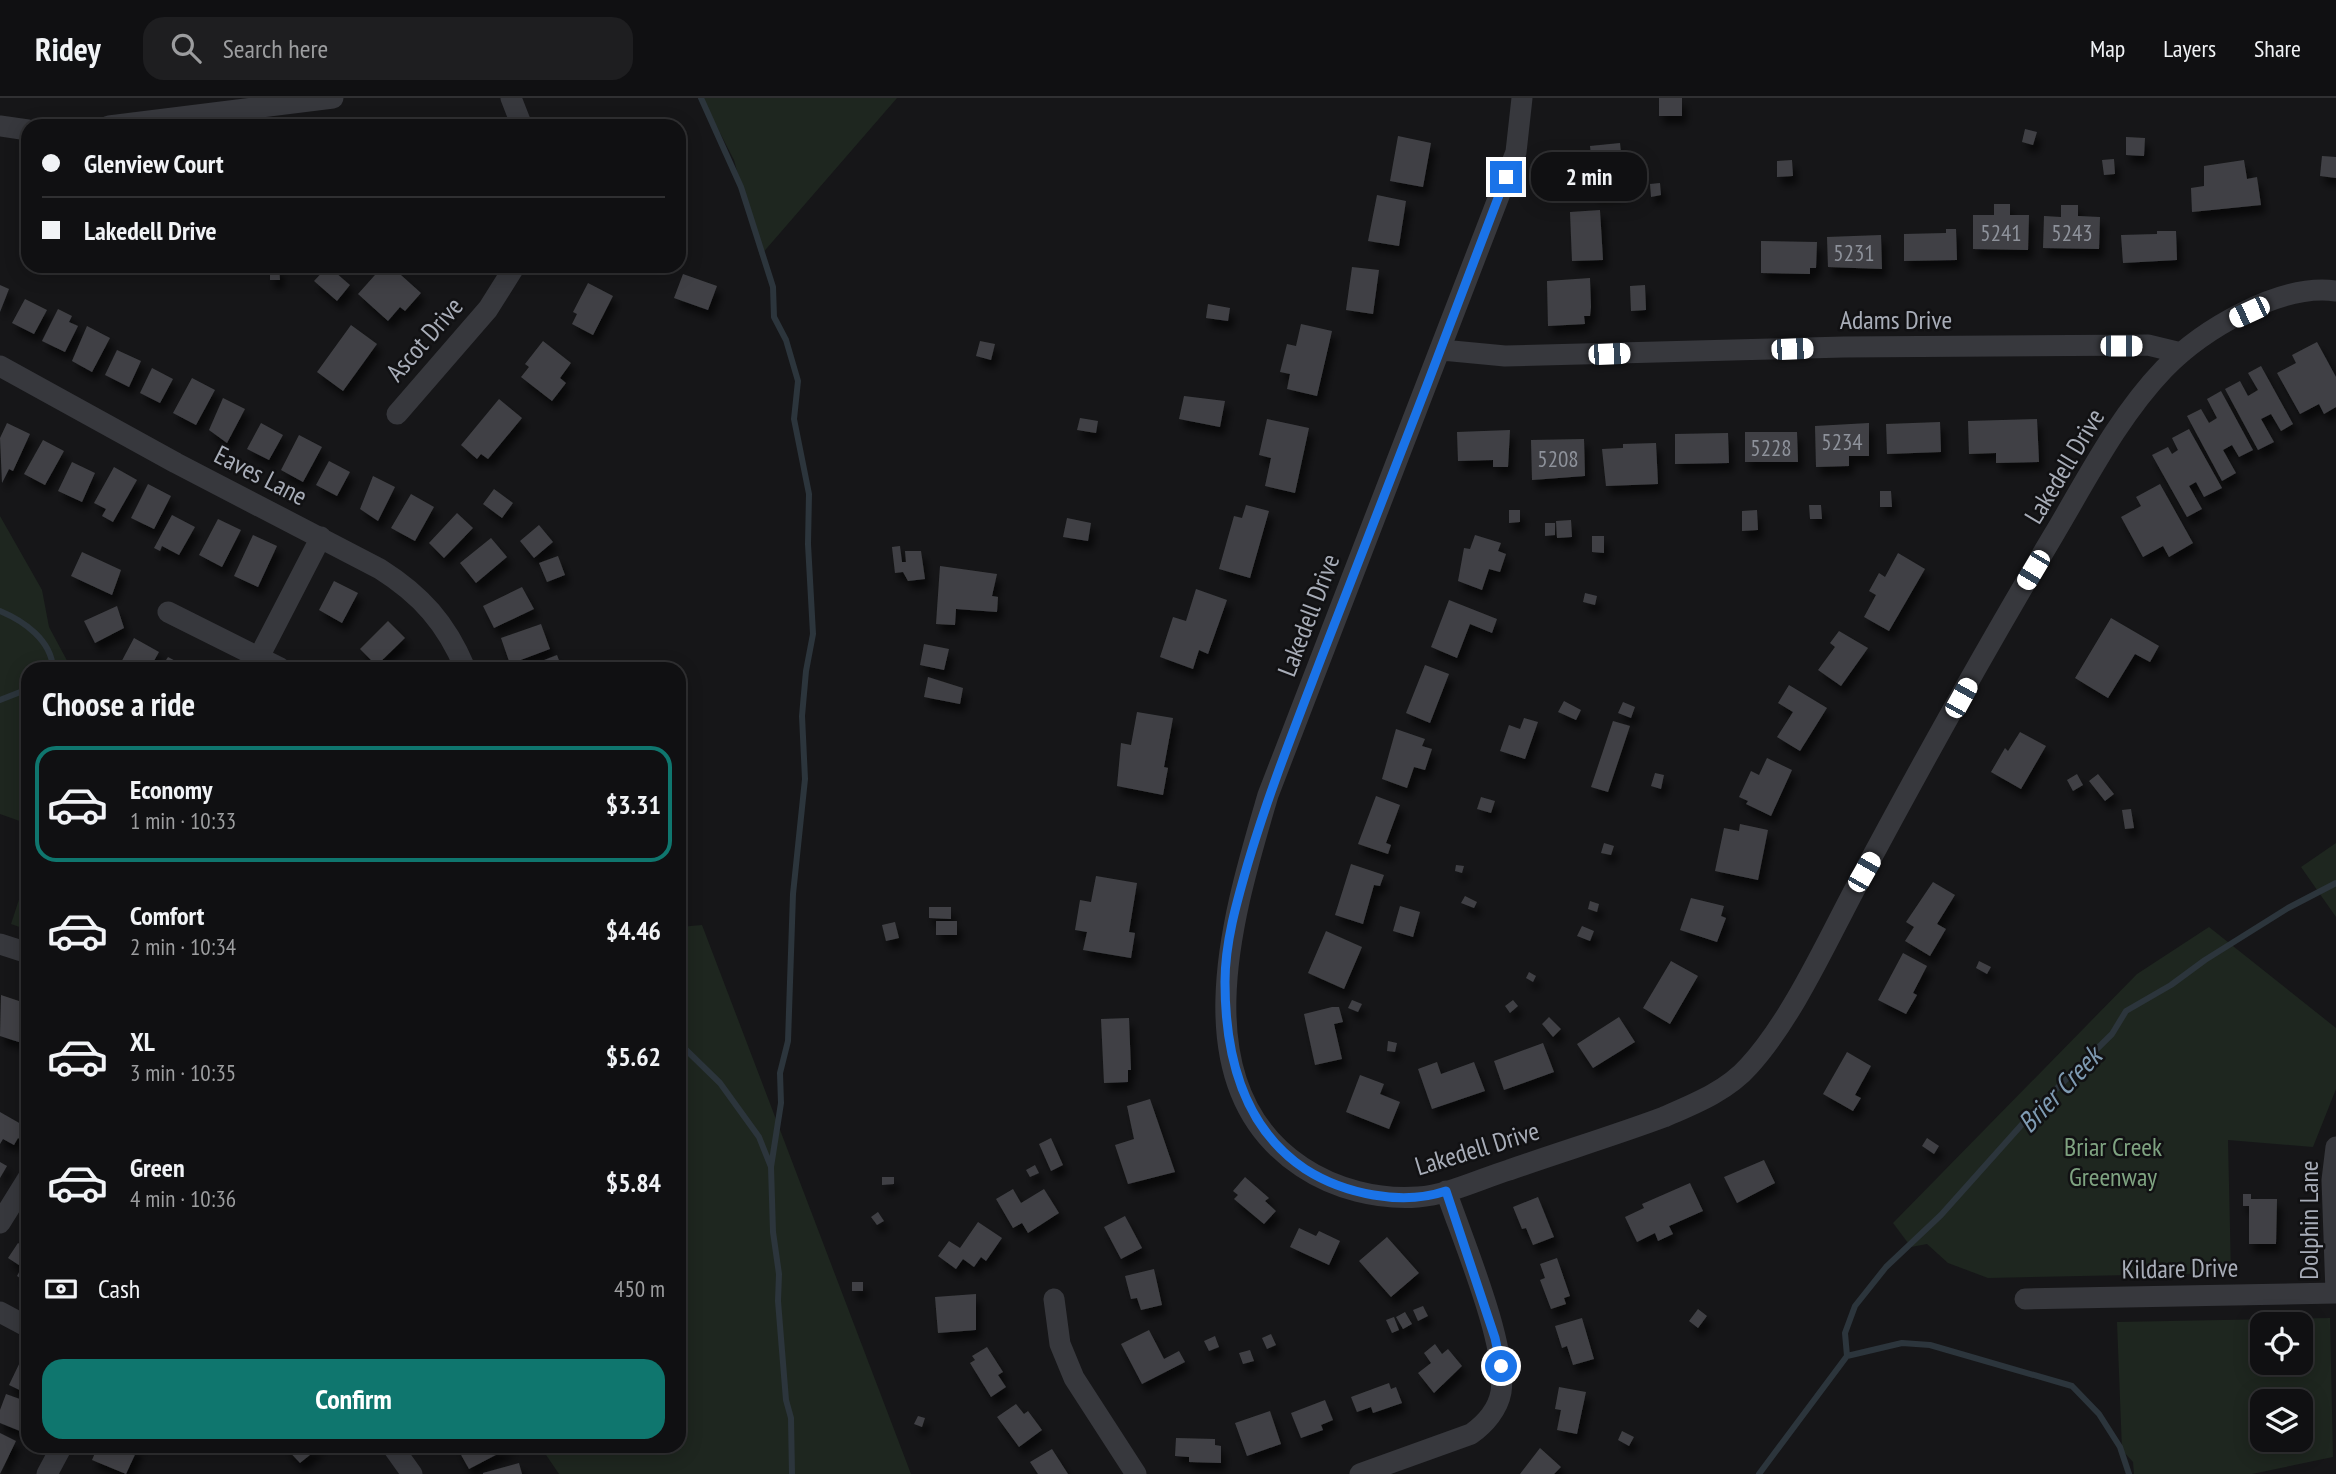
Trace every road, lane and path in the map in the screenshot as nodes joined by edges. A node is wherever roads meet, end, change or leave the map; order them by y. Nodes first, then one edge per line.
1 (333, 98) edge
2 (511, 98) edge
3 (1522, 98) edge
4 (165, 119) edge
5 (519, 119) edge
6 (0, 126) edge
7 (21, 129) edge
8 (511, 273) edge
9 (2336, 291) edge
10 (1442, 350) junction
11 (2181, 353) junction
12 (0, 366) edge
13 (397, 414) dead end
14 (321, 537) junction
15 (168, 612) dead end
16 (259, 657) junction
17 (269, 662) edge
18 (462, 662) edge
19 (0, 944) edge
20 (21, 951) edge
21 (2336, 1147) edge
22 (21, 1189) edge
23 (1446, 1191) junction
24 (0, 1223) edge
25 (2336, 1293) edge
26 (1054, 1299) dead end
27 (2025, 1299) dead end
28 (0, 1312) edge
29 (21, 1323) edge
30 (58, 1453) edge
31 (397, 1453) edge
32 (47, 1474) edge
33 (412, 1474) edge
34 (1136, 1474) edge
35 (1360, 1474) edge

1 - 4 street
2 - 5 street
3 - 10 street, Lakedell Drive
6 - 7 street
8 - 13 street, Ascot Drive
9 - 11 street, Lakedell Drive
10 - 11 street, Adams Drive
10 - 23 street, Lakedell Drive
11 - 23 street, Lakedell Drive
12 - 14 street, Eaves Lane
14 - 16 street
14 - 18 street, Eaves Lane
15 - 16 street
16 - 17 street
19 - 20 street
21 - 25 street, Dolphin Lane
22 - 24 street
23 - 35 street
25 - 27 street, Kildare Drive
26 - 34 street
28 - 29 street
30 - 32 street
31 - 33 street

